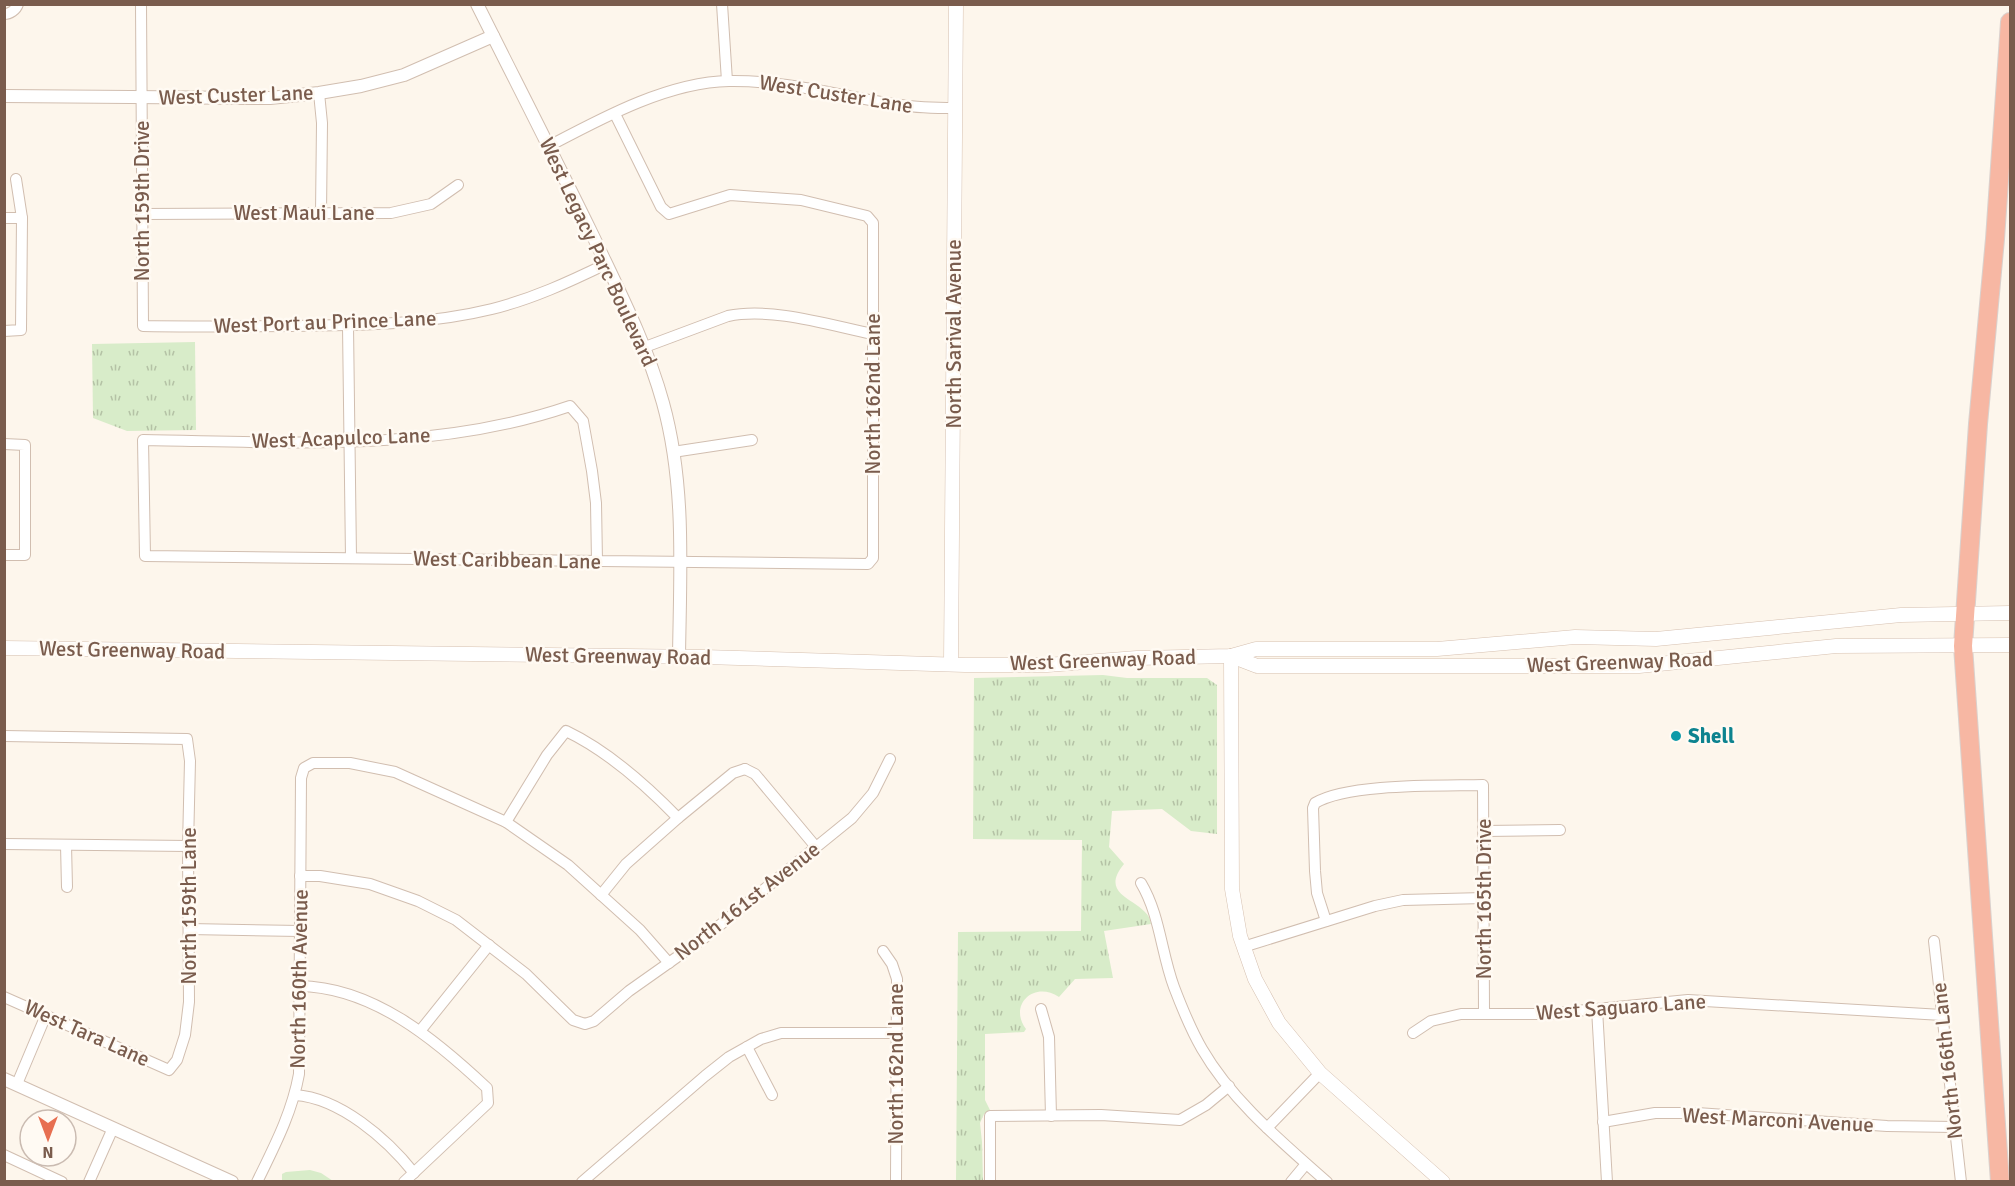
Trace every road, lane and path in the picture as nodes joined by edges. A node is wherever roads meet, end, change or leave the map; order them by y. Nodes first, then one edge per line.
1 (141, 4) edge
2 (477, 4) edge
3 (722, 4) edge
4 (956, 4) edge
5 (18, 7) edge
6 (4, 14) edge
7 (2010, 22) edge
8 (494, 36) junction
9 (727, 81) junction
10 (319, 93) junction
11 (4, 96) edge
12 (141, 97) junction
13 (956, 108) junction
14 (615, 114) junction
15 (549, 146) junction
16 (16, 179) dead end
17 (458, 185) dead end
18 (321, 213) junction
19 (143, 214) junction
20 (4, 218) edge
21 (22, 218) junction
22 (606, 264) junction
23 (143, 326) joint
24 (348, 326) junction
25 (4, 331) edge
26 (873, 334) junction
27 (645, 347) junction
28 (752, 440) dead end
29 (349, 442) junction
30 (4, 444) edge
31 (673, 452) junction
32 (4, 555) edge
33 (145, 556) joint
34 (351, 558) junction
35 (597, 561) junction
36 (680, 562) junction
37 (868, 564) joint
38 (1964, 613) junction
39 (2010, 613) edge
40 (2010, 645) edge
41 (1963, 646) junction
42 (4, 648) edge
43 (1231, 656) junction
44 (679, 657) junction
45 (951, 664) junction
46 (4, 736) edge
47 (890, 759) dead end
48 (678, 818) junction
49 (506, 822) junction
50 (1560, 830) dead end
51 (1484, 831) junction
52 (4, 844) edge
53 (66, 845) junction
54 (188, 846) junction
55 (816, 847) junction
56 (300, 876) junction
57 (1141, 883) dead end
58 (67, 887) dead end
59 (601, 895) junction
60 (1484, 898) junction
61 (1326, 921) junction
62 (189, 929) junction
63 (300, 931) junction
64 (1934, 941) dead end
65 (489, 945) junction
66 (1243, 947) junction
67 (883, 951) dead end
68 (669, 963) junction
69 (299, 986) junction
70 (4, 997) edge
71 (1597, 1008) junction
72 (1041, 1009) dead end
73 (1485, 1013) junction
74 (46, 1015) junction
75 (1942, 1015) junction
76 (420, 1031) junction
77 (1413, 1033) dead end
78 (897, 1034) junction
79 (747, 1047) junction
80 (169, 1070) joint
81 (1320, 1073) junction
82 (4, 1078) edge
83 (17, 1084) junction
84 (1228, 1086) junction
85 (295, 1095) junction
86 (772, 1095) dead end
87 (1051, 1116) junction
88 (1603, 1122) junction
89 (1954, 1127) junction
90 (113, 1128) junction
91 (1267, 1128) junction
92 (4, 1155) edge
93 (1306, 1164) junction
94 (414, 1173) junction
95 (62, 1182) edge
96 (89, 1182) edge
97 (232, 1182) edge
98 (257, 1182) edge
99 (404, 1182) edge
100 (582, 1182) edge
101 (896, 1182) edge
102 (990, 1182) edge
103 (1291, 1182) edge
104 (1326, 1182) edge
105 (1443, 1182) edge
106 (1606, 1182) edge
107 (1961, 1182) edge
108 (2000, 1182) edge

1 - 12 street, North 159th Drive
2 - 8 street, West Legacy Parc Boulevard
3 - 9 street
4 - 13 main road, North Sarival Avenue
5 - 6 street
7 - 38 highway
8 - 10 street, West Custer Lane
8 - 15 street, West Legacy Parc Boulevard
9 - 13 street, West Custer Lane
9 - 14 street, West Custer Lane
10 - 12 street, West Custer Lane
10 - 18 street
11 - 12 street, West Custer Lane
12 - 19 street, North 159th Drive
13 - 45 main road, North Sarival Avenue
14 - 15 street, West Custer Lane
14 - 26 street, North 162nd Lane
15 - 22 street, West Legacy Parc Boulevard
16 - 21 street
17 - 18 street, West Maui Lane
18 - 19 street, West Maui Lane
19 - 23 street, North 159th Drive
20 - 21 street
21 - 25 street
22 - 24 street, West Port au Prince Lane
22 - 27 street, West Legacy Parc Boulevard
23 - 24 street, West Port au Prince Lane
24 - 29 street
26 - 27 street
26 - 37 street, North 162nd Lane
27 - 31 street, West Legacy Parc Boulevard
28 - 31 street
29 - 33 street, West Acapulco Lane
29 - 34 street
29 - 35 street, West Acapulco Lane
30 - 32 street
31 - 36 street, West Legacy Parc Boulevard
33 - 34 street, West Caribbean Lane
34 - 35 street, West Caribbean Lane
35 - 36 street, West Caribbean Lane
36 - 37 street, West Caribbean Lane
36 - 44 street, West Legacy Parc Boulevard
38 - 39 main road, West Greenway Road
38 - 41 highway
38 - 43 main road, West Greenway Road
40 - 41 main road, West Greenway Road
41 - 43 main road, West Greenway Road
41 - 108 highway
42 - 44 main road, West Greenway Road
43 - 45 main road, West Greenway Road
43 - 66 main road
44 - 45 main road, West Greenway Road
46 - 54 street, North 159th Lane
47 - 55 street, North 161st Avenue
48 - 49 street
48 - 55 street
48 - 59 street
49 - 56 street, North 160th Avenue
49 - 59 street
50 - 51 street
51 - 60 street, North 165th Drive
51 - 61 street, North 165th Drive
52 - 53 street
53 - 54 street
53 - 58 street
54 - 62 street, North 159th Lane
55 - 68 street, North 161st Avenue
56 - 63 street, North 160th Avenue
56 - 65 street
57 - 84 street
59 - 68 street
60 - 61 street
60 - 73 street, North 165th Drive
61 - 66 street
62 - 63 street
62 - 80 street, North 159th Lane
63 - 69 street, North 160th Avenue
64 - 75 street, North 166th Lane
65 - 68 street, North 161st Avenue
65 - 76 street
66 - 81 main road
67 - 78 street, North 162nd Lane
69 - 76 street
69 - 85 street, North 160th Avenue
70 - 74 street, West Tara Lane
71 - 73 street, West Saguaro Lane
71 - 75 street, West Saguaro Lane
71 - 88 street
72 - 87 street
73 - 77 street, West Saguaro Lane
74 - 80 street, West Tara Lane
74 - 83 street
75 - 89 street, North 166th Lane
76 - 94 street
78 - 79 street
78 - 101 street, North 162nd Lane
79 - 86 street
79 - 100 street
81 - 91 street
81 - 105 main road
82 - 83 street
83 - 90 street
84 - 87 street
84 - 91 street
85 - 94 street
85 - 98 street, North 160th Avenue
87 - 102 street
88 - 89 street, West Marconi Avenue
88 - 106 street
89 - 107 street, North 166th Lane
90 - 96 street
90 - 97 street
91 - 93 street
92 - 95 street
93 - 103 street
93 - 104 street
94 - 99 street

